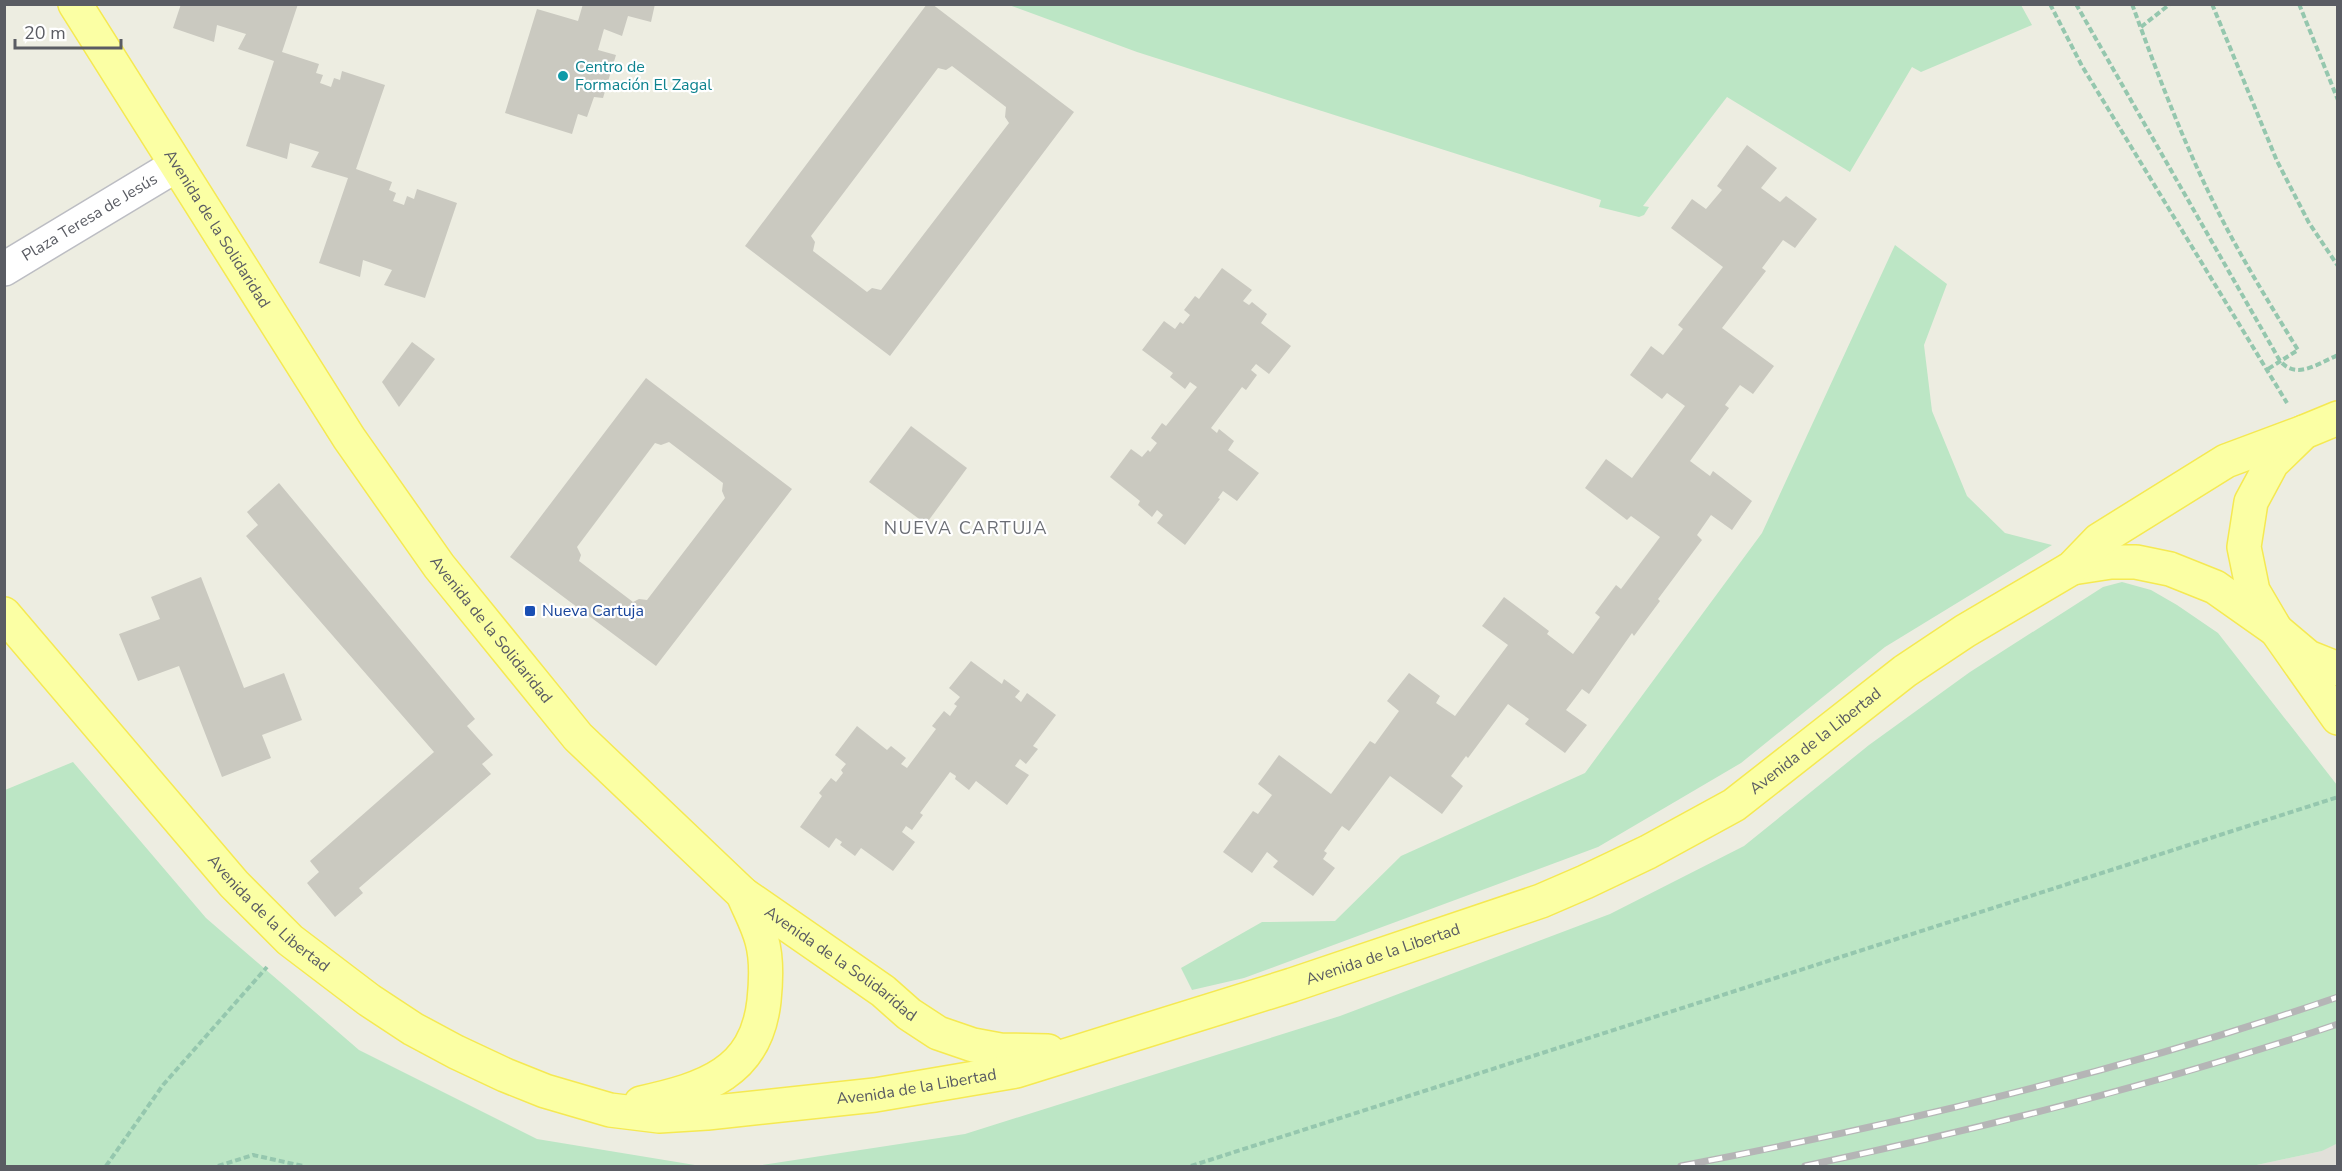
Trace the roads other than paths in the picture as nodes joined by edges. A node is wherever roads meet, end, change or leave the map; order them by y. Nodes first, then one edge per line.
1 (75, 4) edge
2 (175, 166) junction
3 (4, 269) edge
4 (2337, 418) edge
5 (2304, 432) junction
6 (2072, 568) junction
7 (4, 614) edge
8 (2276, 630) junction
9 (2337, 669) edge
10 (2337, 718) edge
11 (742, 894) junction
12 (1080, 1050) junction
13 (610, 1110) junction

1 - 2 main road, Avenida de la Solidaridad
2 - 3 street, Plaza Teresa de Jesús
2 - 11 main road, Avenida de la Solidaridad
4 - 5 main road, Avenida de la Libertad
5 - 6 main road, Avenida de la Libertad
5 - 8 main road
6 - 8 main road, Avenida de la Libertad
6 - 12 main road, Avenida de la Libertad
7 - 13 main road, Avenida de la Libertad
8 - 9 main road
8 - 10 main road
11 - 12 main road, Avenida de la Solidaridad
11 - 13 main road, Avenida de la Libertad
12 - 13 main road, Avenida de la Libertad

